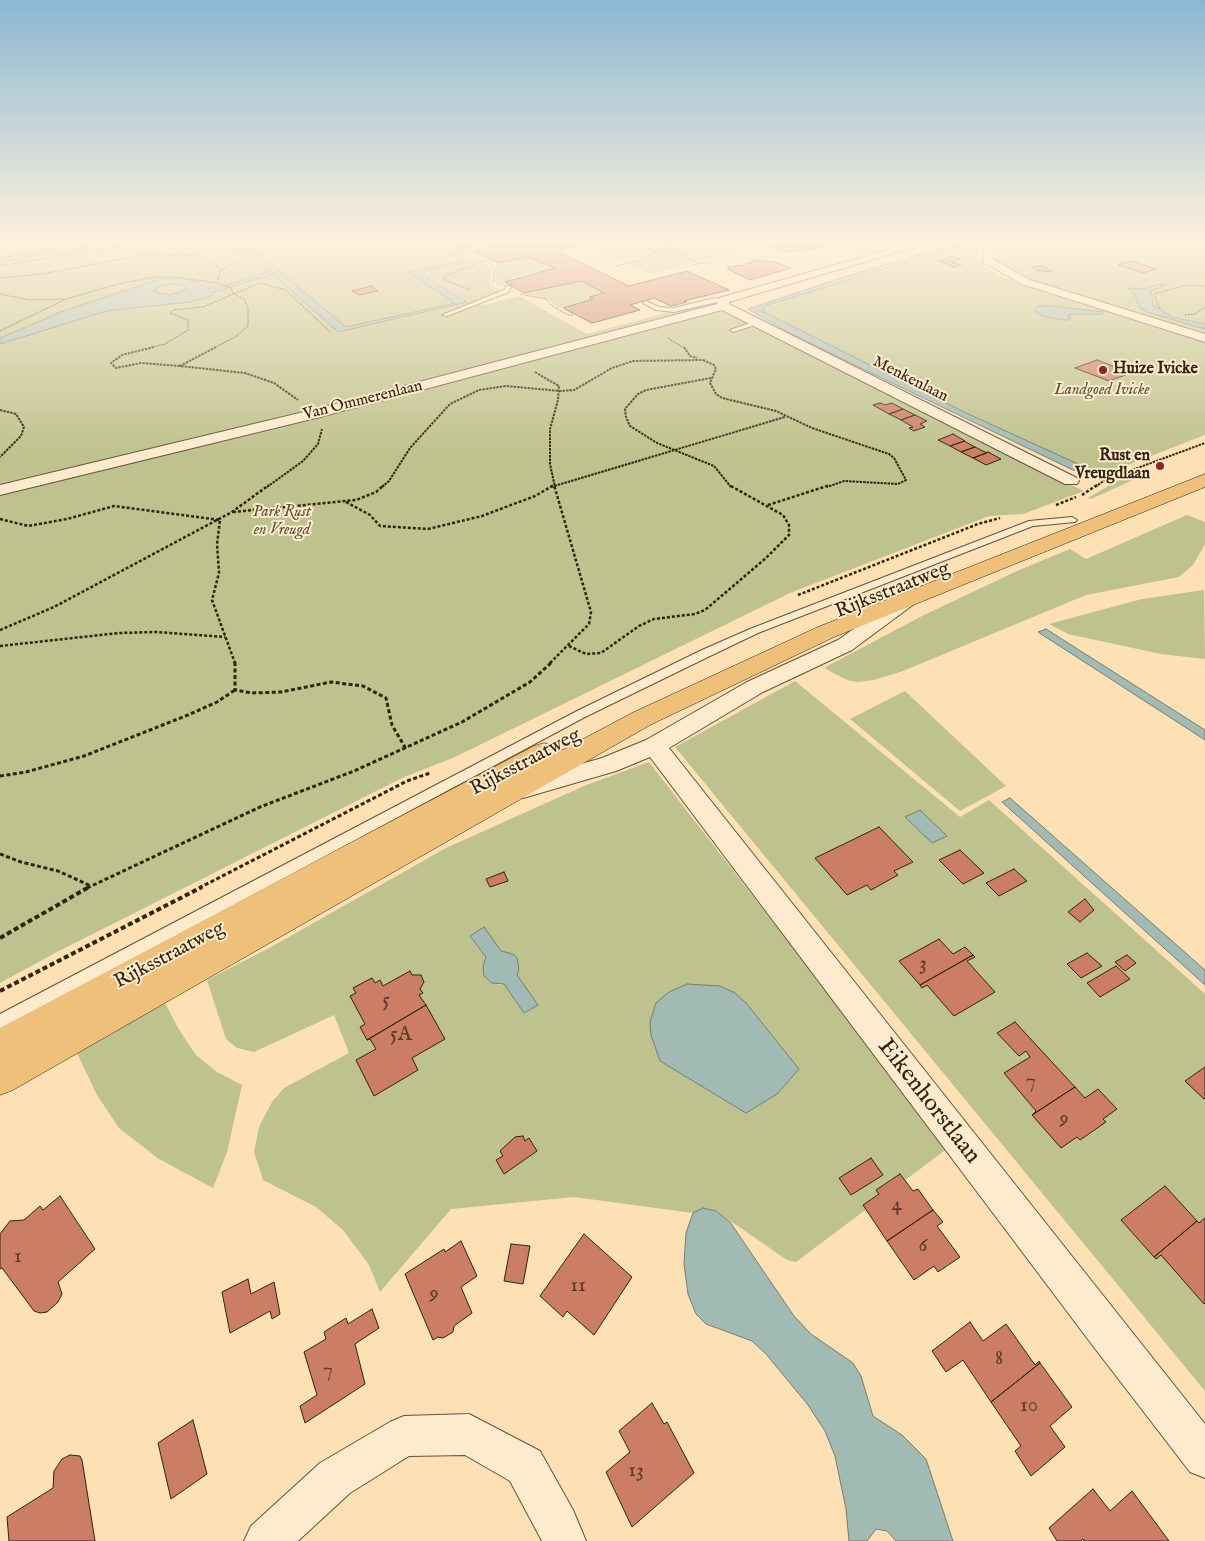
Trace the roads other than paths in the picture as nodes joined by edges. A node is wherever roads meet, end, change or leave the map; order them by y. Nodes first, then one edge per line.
1 (456, 311) edge
2 (697, 311) edge
3 (736, 311) edge
4 (1118, 311) edge
5 (445, 315) dead end
6 (756, 323) junction
7 (733, 330) dead end
8 (1205, 338) edge
9 (1205, 466) edge
10 (1205, 480) edge
11 (1071, 481) dead end
12 (0, 490) edge
13 (1072, 520) junction
14 (907, 600) junction
15 (654, 746) junction
16 (515, 791) junction
17 (0, 1022) edge
18 (0, 1047) edge
19 (0, 1077) edge
20 (1205, 1457) edge
21 (266, 1541) edge
22 (564, 1541) edge

1 - 5 lane
2 - 12 street, Van Ommerenlaan
3 - 6 street, Menkenlaan
4 - 8 street
6 - 7 lane
6 - 11 street, Menkenlaan
9 - 13 main road, Rijksstraatweg
10 - 14 main road, Rijksstraatweg
13 - 17 lane, Rijksstraatweg
13 - 18 main road, Rijksstraatweg
14 - 15 street, Rijksstraatweg
14 - 16 main road, Rijksstraatweg
15 - 16 street, Rijksstraatweg
15 - 20 street, Eikenhorstlaan
16 - 19 main road, Rijksstraatweg
21 - 22 street

